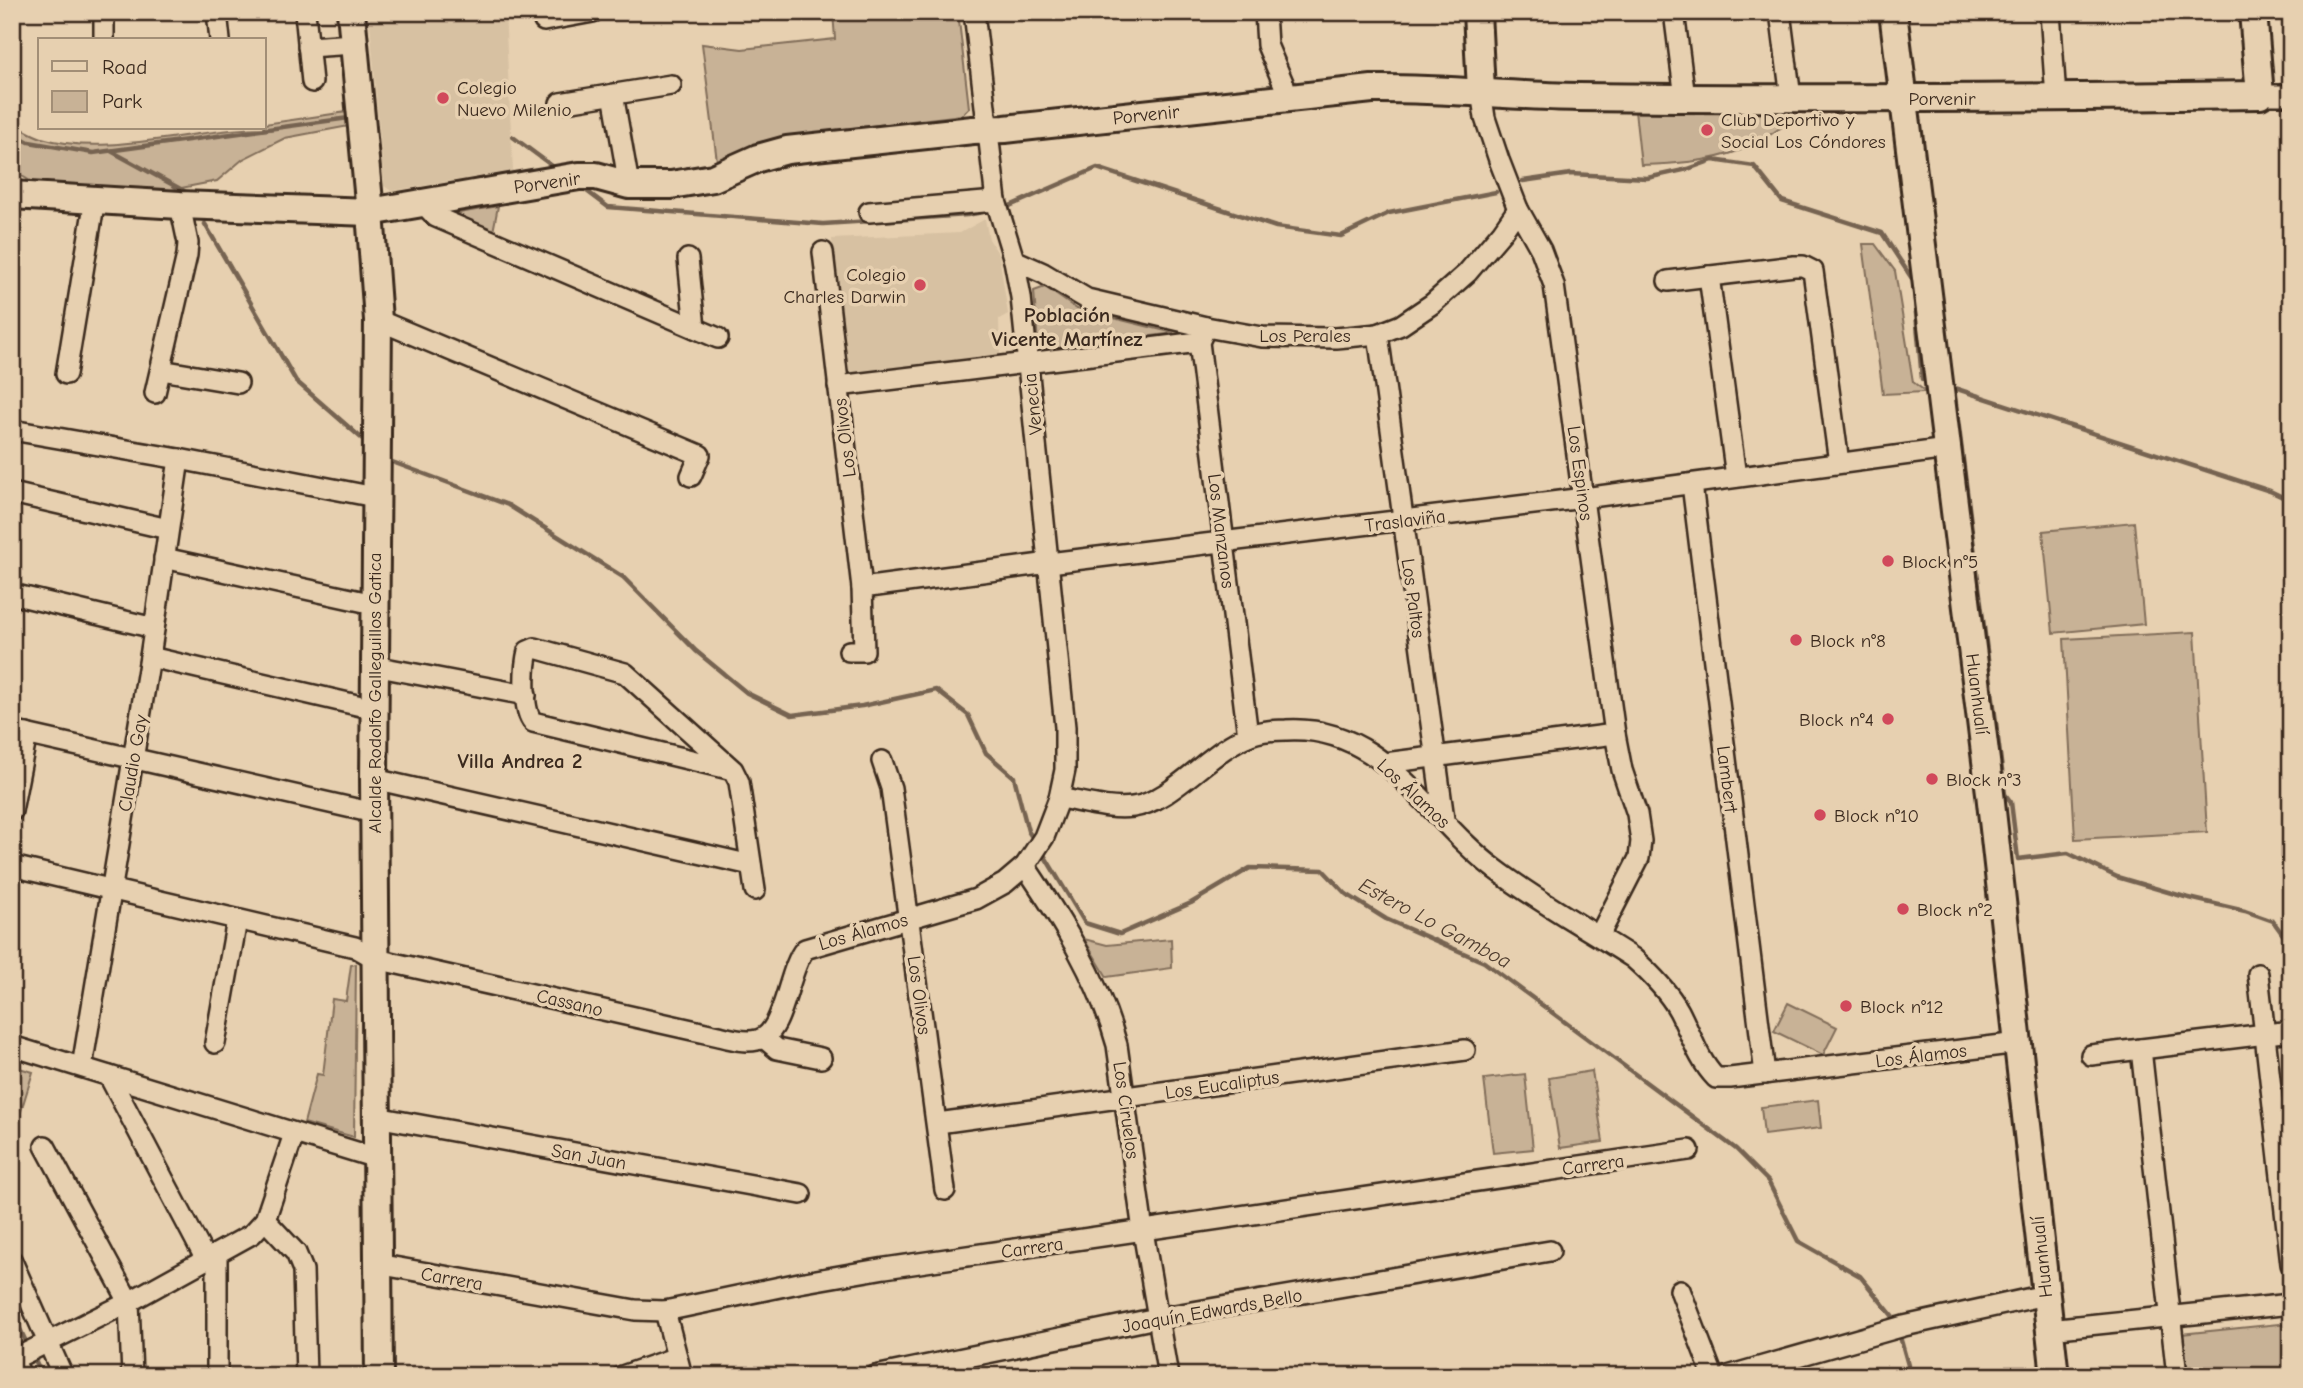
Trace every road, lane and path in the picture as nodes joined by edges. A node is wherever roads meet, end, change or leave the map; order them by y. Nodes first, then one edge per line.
1 (104, 12) edge
2 (217, 12) edge
3 (305, 12) edge
4 (351, 12) edge
5 (593, 12) edge
6 (974, 12) edge
7 (1265, 12) edge
8 (1477, 12) edge
9 (1674, 12) edge
10 (1780, 12) edge
11 (1893, 12) edge
12 (2050, 12) edge
13 (2253, 12) edge
14 (566, 14) edge
15 (544, 21) dead end
16 (104, 38) edge
17 (220, 38) edge
18 (354, 44) junction
19 (308, 47) junction
20 (312, 82) dead end
21 (671, 85) dead end
22 (1481, 91) junction
23 (613, 94) junction
24 (2260, 95) junction
25 (2291, 95) edge
26 (1685, 97) junction
27 (2056, 97) junction
28 (1791, 98) junction
29 (1904, 98) junction
30 (1290, 99) junction
31 (560, 103) dead end
32 (987, 130) junction
33 (629, 185) junction
34 (12, 195) edge
35 (95, 199) junction
36 (996, 201) junction
37 (423, 204) junction
38 (180, 205) junction
39 (1518, 209) junction
40 (370, 212) junction
41 (869, 212) dead end
42 (823, 252) dead end
43 (688, 259) dead end
44 (1014, 260) junction
45 (1709, 276) junction
46 (1668, 281) dead end
47 (378, 320) junction
48 (695, 328) junction
49 (1378, 334) junction
50 (1202, 335) junction
51 (718, 338) dead end
52 (1028, 364) junction
53 (161, 370) junction
54 (66, 374) dead end
55 (238, 383) dead end
56 (838, 386) junction
57 (156, 393) dead end
58 (12, 430) edge
59 (1947, 449) junction
60 (179, 459) junction
61 (1839, 463) junction
62 (691, 477) dead end
63 (1736, 477) junction
64 (1692, 484) junction
65 (12, 493) edge
66 (375, 498) junction
67 (1584, 498) junction
68 (1403, 520) junction
69 (168, 529) junction
70 (1223, 542) junction
71 (164, 558) junction
72 (1049, 563) junction
73 (862, 588) junction
74 (12, 594) edge
75 (374, 604) junction
76 (154, 628) junction
77 (849, 651) dead end
78 (150, 657) junction
79 (374, 666) junction
80 (526, 695) junction
81 (374, 709) junction
82 (19, 732) edge
83 (1615, 734) junction
84 (1248, 736) junction
85 (1435, 756) junction
86 (132, 758) junction
87 (882, 761) dead end
88 (1385, 763) junction
89 (733, 770) junction
90 (374, 779) junction
91 (1059, 798) junction
92 (12, 811) edge
93 (374, 813) junction
94 (1444, 819) junction
95 (1028, 862) junction
96 (751, 865) junction
97 (12, 866) edge
98 (111, 890) junction
99 (755, 890) dead end
100 (909, 918) junction
101 (237, 920) junction
102 (1599, 936) junction
103 (376, 959) junction
104 (2258, 974) dead end
105 (2291, 1031) edge
106 (2264, 1033) junction
107 (764, 1038) junction
108 (215, 1043) dead end
109 (2019, 1043) junction
110 (12, 1045) edge
111 (2141, 1049) junction
112 (1465, 1050) dead end
113 (2091, 1055) dead end
114 (821, 1058) dead end
115 (82, 1067) junction
116 (1765, 1074) junction
117 (109, 1076) junction
118 (1125, 1098) junction
119 (376, 1117) junction
120 (938, 1124) junction
121 (294, 1134) junction
122 (45, 1146) dead end
123 (1689, 1150) dead end
124 (376, 1158) junction
125 (946, 1190) dead end
126 (801, 1194) dead end
127 (265, 1220) junction
128 (1143, 1231) junction
129 (1550, 1251) dead end
130 (211, 1258) junction
131 (12, 1261) edge
132 (377, 1264) junction
133 (2291, 1264) edge
134 (1680, 1290) dead end
135 (2045, 1295) junction
136 (129, 1302) junction
137 (2291, 1304) edge
138 (665, 1311) junction
139 (2170, 1317) junction
140 (1157, 1318) junction
141 (2049, 1329) junction
142 (44, 1345) junction
143 (16, 1360) edge
144 (680, 1366) edge
145 (63, 1376) edge
146 (132, 1376) edge
147 (217, 1376) edge
148 (306, 1376) edge
149 (379, 1376) edge
150 (622, 1376) edge
151 (876, 1376) edge
152 (1168, 1376) edge
153 (1713, 1376) edge
154 (1728, 1376) edge
155 (2055, 1376) edge
156 (2177, 1376) edge

1 - 16 street
2 - 17 street
3 - 19 street
4 - 18 street, Alcalde Rodolfo Galleguillos Gatica
5 - 14 street
6 - 32 street, Venecia
7 - 30 street
8 - 22 street, Los Espinos
9 - 26 street
10 - 28 street
11 - 29 street, Huanhualí
12 - 27 street
13 - 24 street
14 - 15 street
18 - 19 street
18 - 40 street, Alcalde Rodolfo Galleguillos Gatica
19 - 20 street
21 - 23 street
22 - 26 street, Porvenir
22 - 30 street, Porvenir
22 - 39 street, Los Espinos
23 - 31 street
23 - 33 street
24 - 25 street, Porvenir
24 - 27 street, Porvenir
26 - 28 street, Porvenir
27 - 29 street, Porvenir
28 - 29 street, Porvenir
29 - 59 street, Huanhualí
30 - 32 street, Porvenir
32 - 33 street, Porvenir
32 - 36 street, Venecia
33 - 37 street, Porvenir
34 - 35 street, Porvenir
35 - 38 street, Porvenir
35 - 54 street
36 - 41 street
36 - 44 street, Venecia
37 - 40 street, Porvenir
37 - 48 street
38 - 40 street, Porvenir
38 - 53 street
39 - 49 street, Los Perales
39 - 67 street, Los Espinos
40 - 47 street, Alcalde Rodolfo Galleguillos Gatica
42 - 56 street, Los Olivos
43 - 48 street
44 - 50 street, Los Perales
44 - 52 street, Venecia
45 - 46 street
45 - 61 street
45 - 63 street
47 - 62 street
47 - 66 street, Alcalde Rodolfo Galleguillos Gatica
48 - 51 street
49 - 50 street, Los Perales
49 - 68 street, Los Paltos
50 - 52 street
50 - 70 street, Los Manzanos
52 - 56 street
52 - 72 street, Venecia
53 - 55 street
53 - 57 street
56 - 73 street, Los Olivos
58 - 60 street
59 - 61 street, Traslaviña
59 - 109 street, Huanhualí
60 - 66 street
60 - 69 street, Claudio Gay
61 - 63 street, Traslaviña
63 - 64 street, Traslaviña
64 - 67 street, Traslaviña
64 - 116 street, Lambert
65 - 69 street
66 - 75 street, Alcalde Rodolfo Galleguillos Gatica
67 - 68 street, Traslaviña
67 - 83 street, Los Espinos
68 - 70 street, Traslaviña
68 - 85 street, Los Paltos
69 - 71 street, Claudio Gay
70 - 72 street, Traslaviña
70 - 84 street, Los Manzanos
71 - 75 street
71 - 76 street, Claudio Gay
72 - 73 street, Traslaviña
72 - 91 street, Venecia
73 - 77 street, Los Olivos
74 - 76 street
75 - 79 street, Alcalde Rodolfo Galleguillos Gatica
76 - 78 street, Claudio Gay
78 - 81 street
78 - 86 street, Claudio Gay
79 - 80 street
79 - 81 street, Alcalde Rodolfo Galleguillos Gatica
80 - 89 street
80 - 89 street
81 - 90 street, Alcalde Rodolfo Galleguillos Gatica
82 - 86 street
82 - 92 street
83 - 85 street
83 - 102 street, Los Espinos
84 - 88 street, Los Álamos
84 - 91 street, Los Álamos
85 - 88 street
85 - 94 street, Los Paltos
86 - 93 street
86 - 98 street, Claudio Gay
87 - 100 street, Los Olivos
88 - 94 street, Los Álamos
89 - 96 street
90 - 93 street, Alcalde Rodolfo Galleguillos Gatica
90 - 96 street
91 - 95 street, Los Álamos
93 - 103 street, Alcalde Rodolfo Galleguillos Gatica
94 - 102 street, Los Álamos
95 - 100 street, Los Álamos
95 - 118 street, Los Ciruelos
96 - 99 street
97 - 98 street, Cassano
98 - 101 street, Cassano
98 - 115 street, Claudio Gay
100 - 107 street, Los Álamos
100 - 120 street, Los Olivos
101 - 103 street, Cassano
101 - 108 street
102 - 116 street, Los Álamos
103 - 107 street, Cassano
103 - 119 street, Alcalde Rodolfo Galleguillos Gatica
104 - 106 street
105 - 106 street
106 - 111 street
106 - 133 street
107 - 114 street
109 - 116 street, Los Álamos
109 - 135 street, Huanhualí
110 - 115 street
111 - 113 street
111 - 139 street
112 - 118 street, Los Eucaliptus
115 - 117 street
117 - 121 street
117 - 130 street
118 - 120 street, Los Eucaliptus
118 - 128 street, Los Ciruelos
119 - 124 street, Alcalde Rodolfo Galleguillos Gatica
119 - 126 street, San Juan
120 - 125 street, Los Olivos
121 - 124 street
121 - 127 street
122 - 136 street
123 - 128 street, Carrera
124 - 132 street, Alcalde Rodolfo Galleguillos Gatica
127 - 130 street
127 - 148 street
128 - 138 street, Carrera
128 - 140 street, Los Ciruelos
129 - 140 street, Joaquín Edwards Bello
130 - 136 street
130 - 147 street
131 - 142 street
132 - 138 street, Carrera
132 - 149 street, Alcalde Rodolfo Galleguillos Gatica
134 - 153 street
135 - 141 street, Huanhualí
135 - 154 street
136 - 142 street
136 - 146 street
137 - 139 street
138 - 144 street
139 - 141 street
139 - 156 street
140 - 151 street, Joaquín Edwards Bello
140 - 152 street, Los Ciruelos
141 - 155 street, Huanhualí
142 - 143 street
142 - 145 street
144 - 150 street

